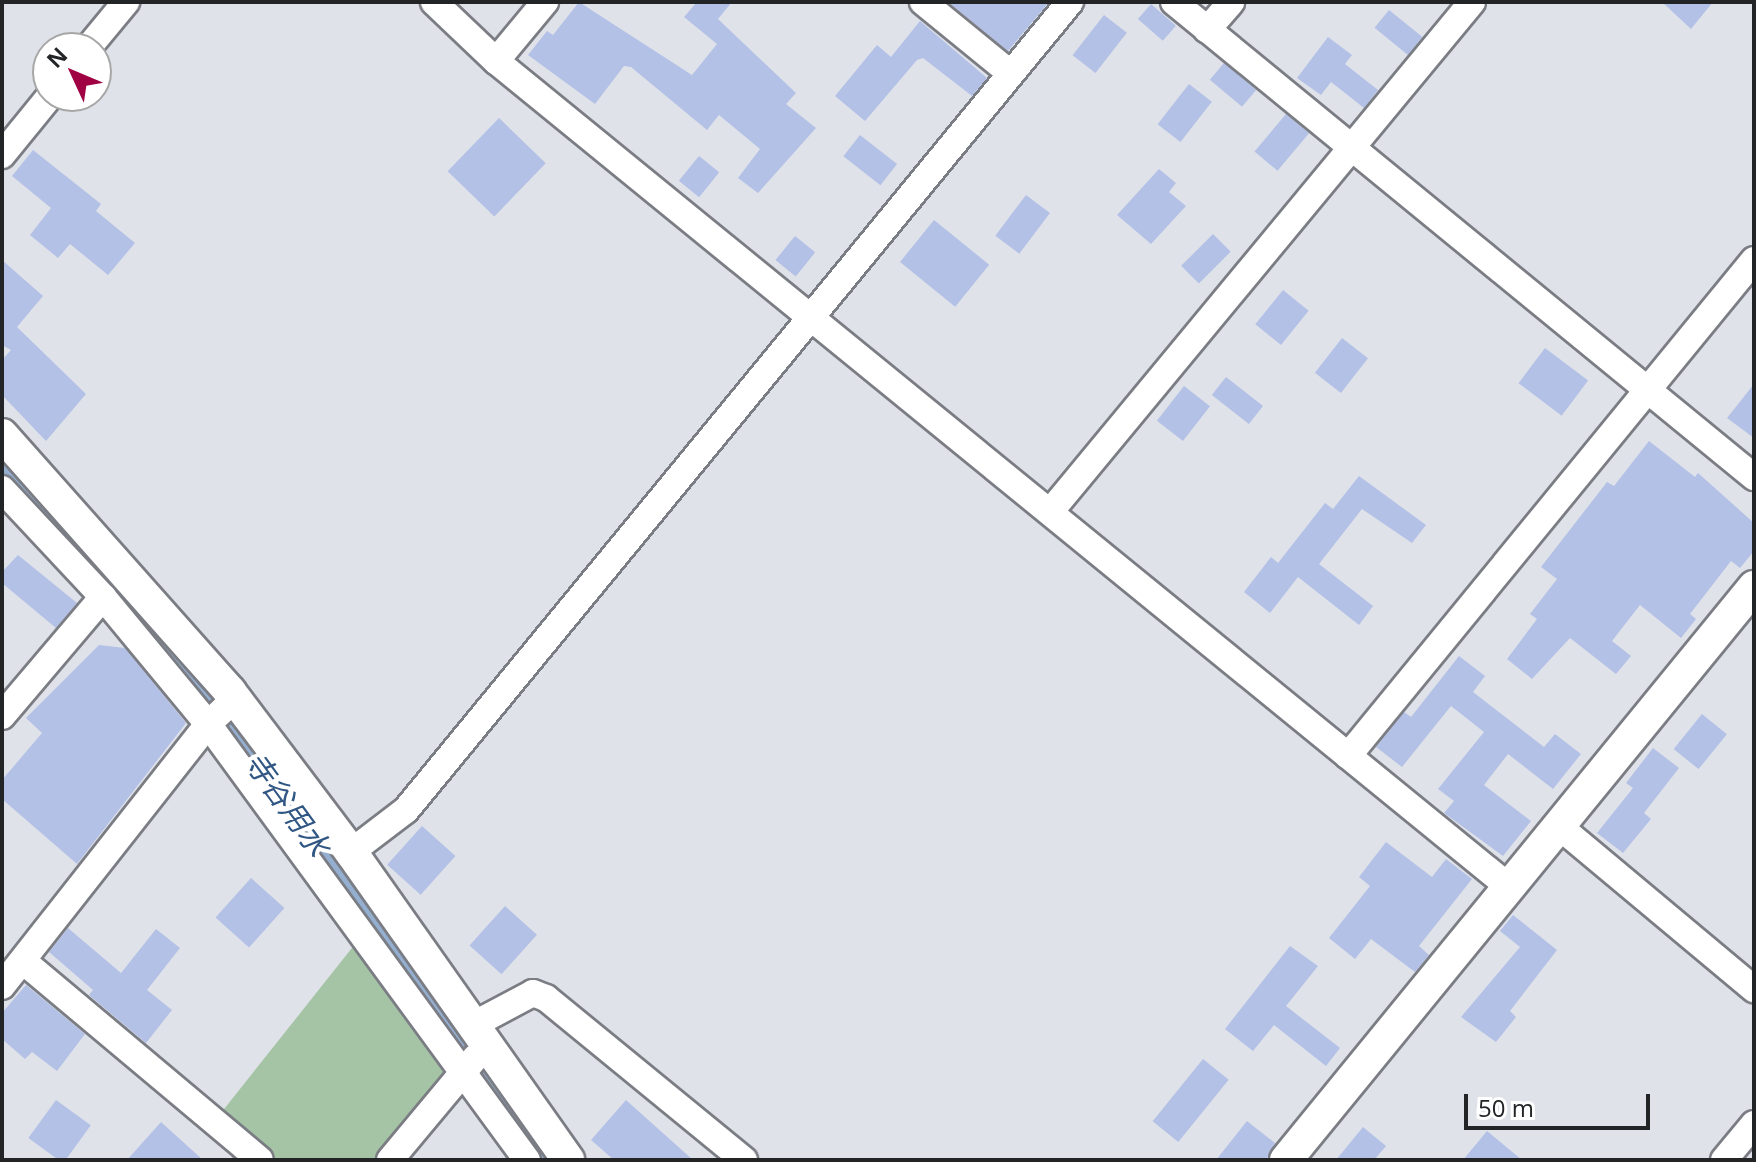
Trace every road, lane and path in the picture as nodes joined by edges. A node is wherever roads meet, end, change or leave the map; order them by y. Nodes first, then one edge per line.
1 (126, 2) edge
2 (434, 2) edge
3 (545, 2) edge
4 (923, 2) edge
5 (1070, 2) edge
6 (1174, 2) edge
7 (1231, 2) edge
8 (1472, 2) edge
9 (1207, 30) junction
10 (101, 32) edge
11 (496, 61) junction
12 (1010, 73) junction
13 (37, 112) edge
14 (1352, 148) junction
15 (2, 155) edge
16 (1754, 260) edge
17 (808, 315) junction
18 (1647, 390) junction
19 (2, 435) edge
20 (1754, 477) edge
21 (2, 489) edge
22 (1050, 512) junction
23 (1754, 587) edge
24 (103, 597) junction
25 (221, 713) junction
26 (2, 716) edge
27 (1348, 756) junction
28 (1560, 827) junction
29 (351, 852) junction
30 (1509, 887) junction
31 (23, 961) junction
32 (2, 986) edge
33 (1754, 989) edge
34 (474, 1052) junction
35 (1754, 1124) edge
36 (260, 1160) edge
37 (390, 1160) edge
38 (527, 1160) edge
39 (568, 1160) edge
40 (744, 1160) edge
41 (1286, 1160) edge
42 (1724, 1160) edge

1 - 10 street
2 - 11 street
3 - 11 street
4 - 12 street
5 - 12 street
6 - 9 street
7 - 9 street
8 - 14 street
9 - 14 street
11 - 17 street
12 - 17 street
13 - 15 street
14 - 18 street
14 - 22 street
16 - 18 street
17 - 22 street
17 - 29 street
18 - 20 street
18 - 27 street
19 - 25 street
21 - 24 street
22 - 27 street
23 - 28 street
24 - 25 street
24 - 26 street
25 - 29 street
25 - 31 street
25 - 34 street
27 - 30 street
28 - 30 street
28 - 33 street
29 - 34 street
30 - 41 street
31 - 32 street
31 - 36 street
34 - 37 street
34 - 38 street
34 - 39 street
34 - 40 street
35 - 42 street

